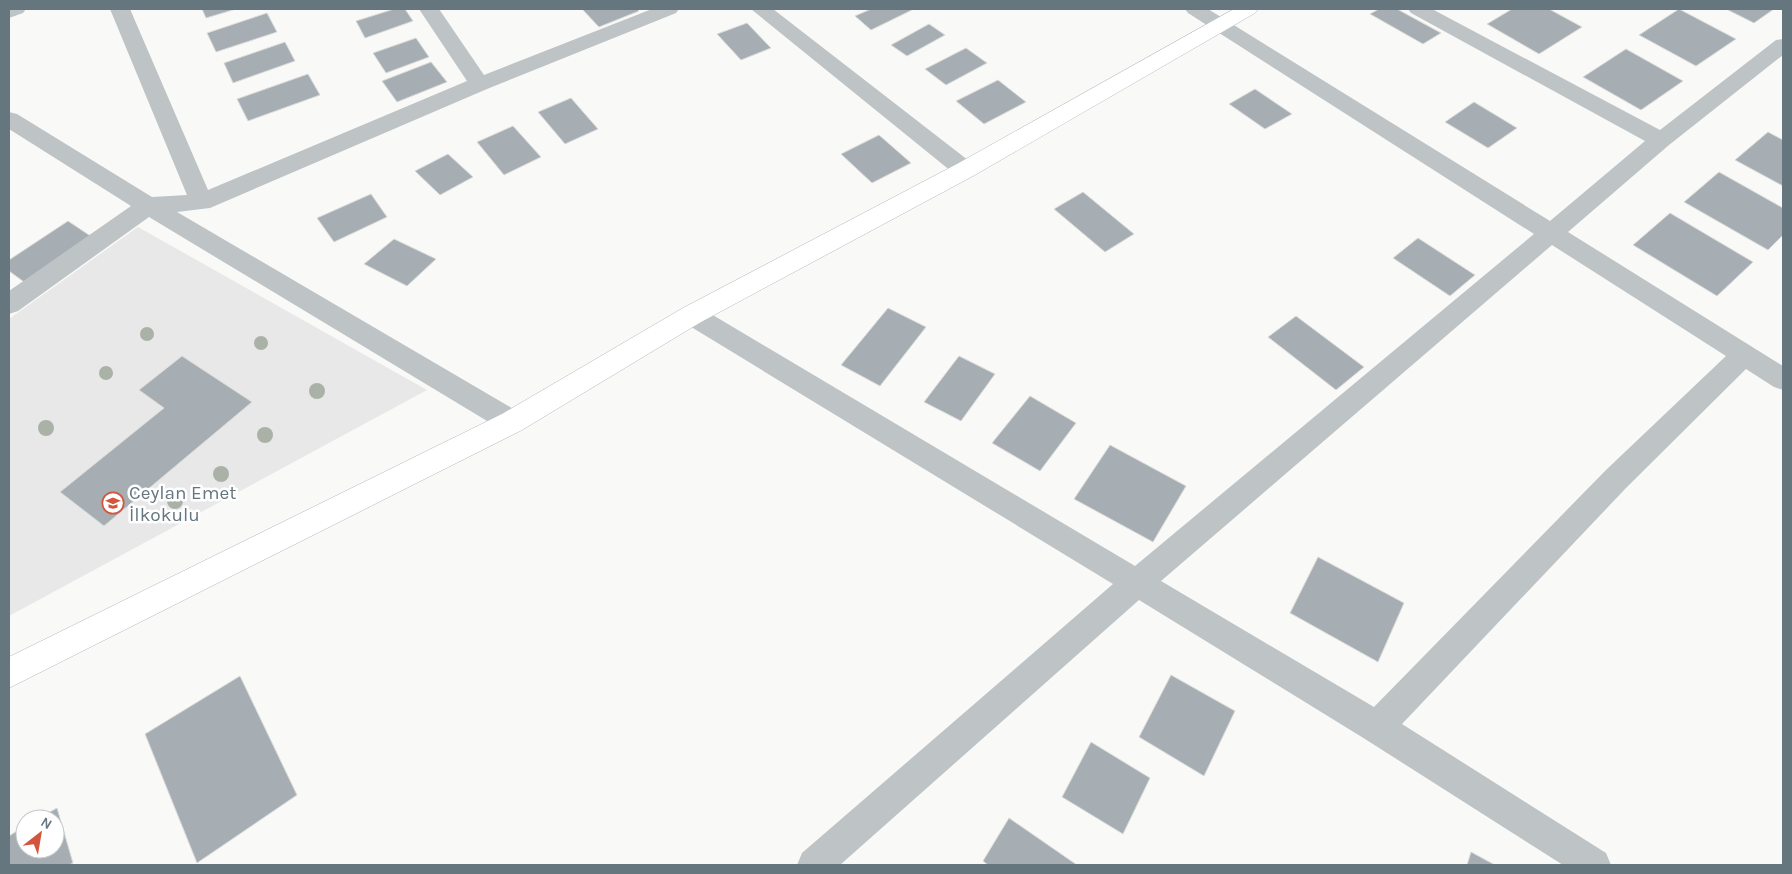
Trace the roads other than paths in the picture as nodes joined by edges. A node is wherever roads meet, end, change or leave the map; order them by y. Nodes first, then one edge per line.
1 (16, 9) edge
2 (120, 9) edge
3 (429, 9) edge
4 (669, 9) edge
5 (761, 9) edge
6 (1195, 9) edge
7 (1248, 9) edge
8 (1418, 9) edge
9 (9, 12) edge
10 (1220, 24) junction
11 (1783, 45) edge
12 (480, 84) junction
13 (9, 119) edge
14 (1661, 140) junction
15 (965, 170) junction
16 (202, 202) junction
17 (148, 206) junction
18 (1552, 232) junction
19 (9, 304) edge
20 (692, 315) junction
21 (1744, 355) junction
22 (1783, 379) edge
23 (512, 422) junction
24 (1138, 582) junction
25 (9, 673) edge
26 (1377, 727) junction
27 (814, 865) edge
28 (1594, 865) edge

1 - 9 street
2 - 16 street
3 - 12 street
4 - 12 street
5 - 15 street
6 - 10 street
7 - 10 street
8 - 14 street
10 - 15 street
10 - 18 street
11 - 14 street
12 - 16 street
13 - 17 street
14 - 18 street
15 - 20 street
16 - 17 street
17 - 19 street
17 - 23 street
18 - 21 street
18 - 24 street
20 - 23 street
20 - 24 street
21 - 22 street
21 - 26 street
23 - 25 street
24 - 26 street
24 - 27 street
26 - 28 street

